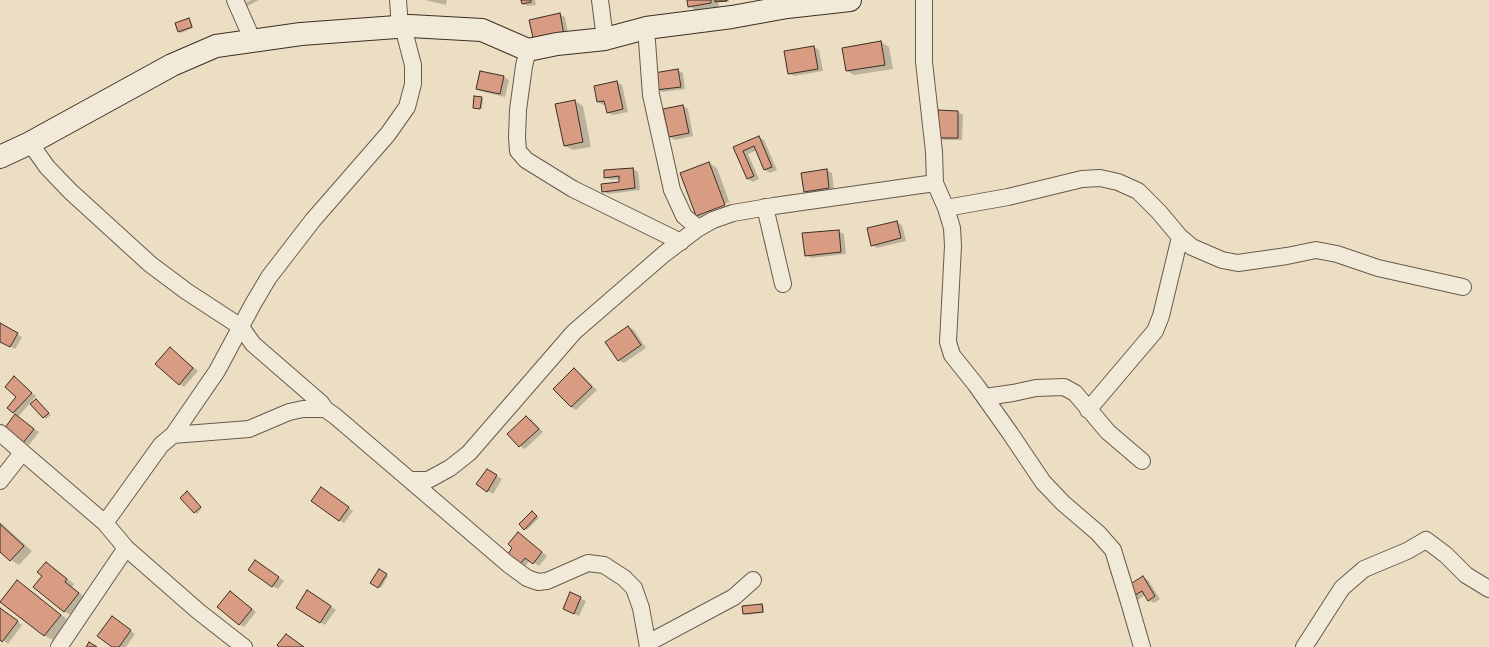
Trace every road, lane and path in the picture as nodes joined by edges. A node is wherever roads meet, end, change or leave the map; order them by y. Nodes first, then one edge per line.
1 (234, 0) edge
2 (398, 0) edge
3 (600, 0) edge
4 (850, 0) edge
5 (924, 0) edge
6 (402, 27) junction
7 (646, 28) junction
8 (605, 39) junction
9 (253, 41) junction
10 (528, 50) junction
11 (30, 143) junction
12 (0, 157) edge
13 (935, 183) junction
14 (765, 207) junction
15 (946, 208) junction
16 (698, 228) junction
17 (1180, 237) junction
18 (680, 242) junction
19 (783, 284) dead end
20 (1463, 287) dead end
21 (241, 327) junction
22 (985, 397) junction
23 (325, 410) junction
24 (1088, 410) junction
25 (0, 433) edge
26 (173, 435) junction
27 (22, 453) junction
28 (1142, 461) dead end
29 (411, 480) junction
30 (0, 481) edge
31 (105, 523) junction
32 (126, 548) junction
33 (754, 580) dead end
34 (1489, 589) edge
35 (227, 641) edge
36 (648, 645) edge
37 (59, 647) edge
38 (244, 647) edge
39 (1142, 647) edge
40 (1304, 647) edge

1 - 9 street
2 - 6 street
3 - 8 street
4 - 7 street
5 - 13 street
6 - 9 street
6 - 10 street
6 - 21 street
7 - 8 street
7 - 16 street
8 - 10 street
9 - 11 street
10 - 18 street
11 - 12 street
11 - 21 street
13 - 14 street
13 - 15 street
14 - 16 street
14 - 19 street
15 - 17 street
15 - 22 street
16 - 18 street
17 - 20 street
17 - 24 street
18 - 29 street
21 - 23 street
21 - 26 street
22 - 24 street
22 - 39 street
23 - 26 street
23 - 29 street
24 - 28 street
25 - 27 street
26 - 31 street
27 - 30 street
27 - 31 street
29 - 36 street
31 - 32 street
32 - 35 street
32 - 37 street
33 - 36 street
34 - 40 street
35 - 38 street

